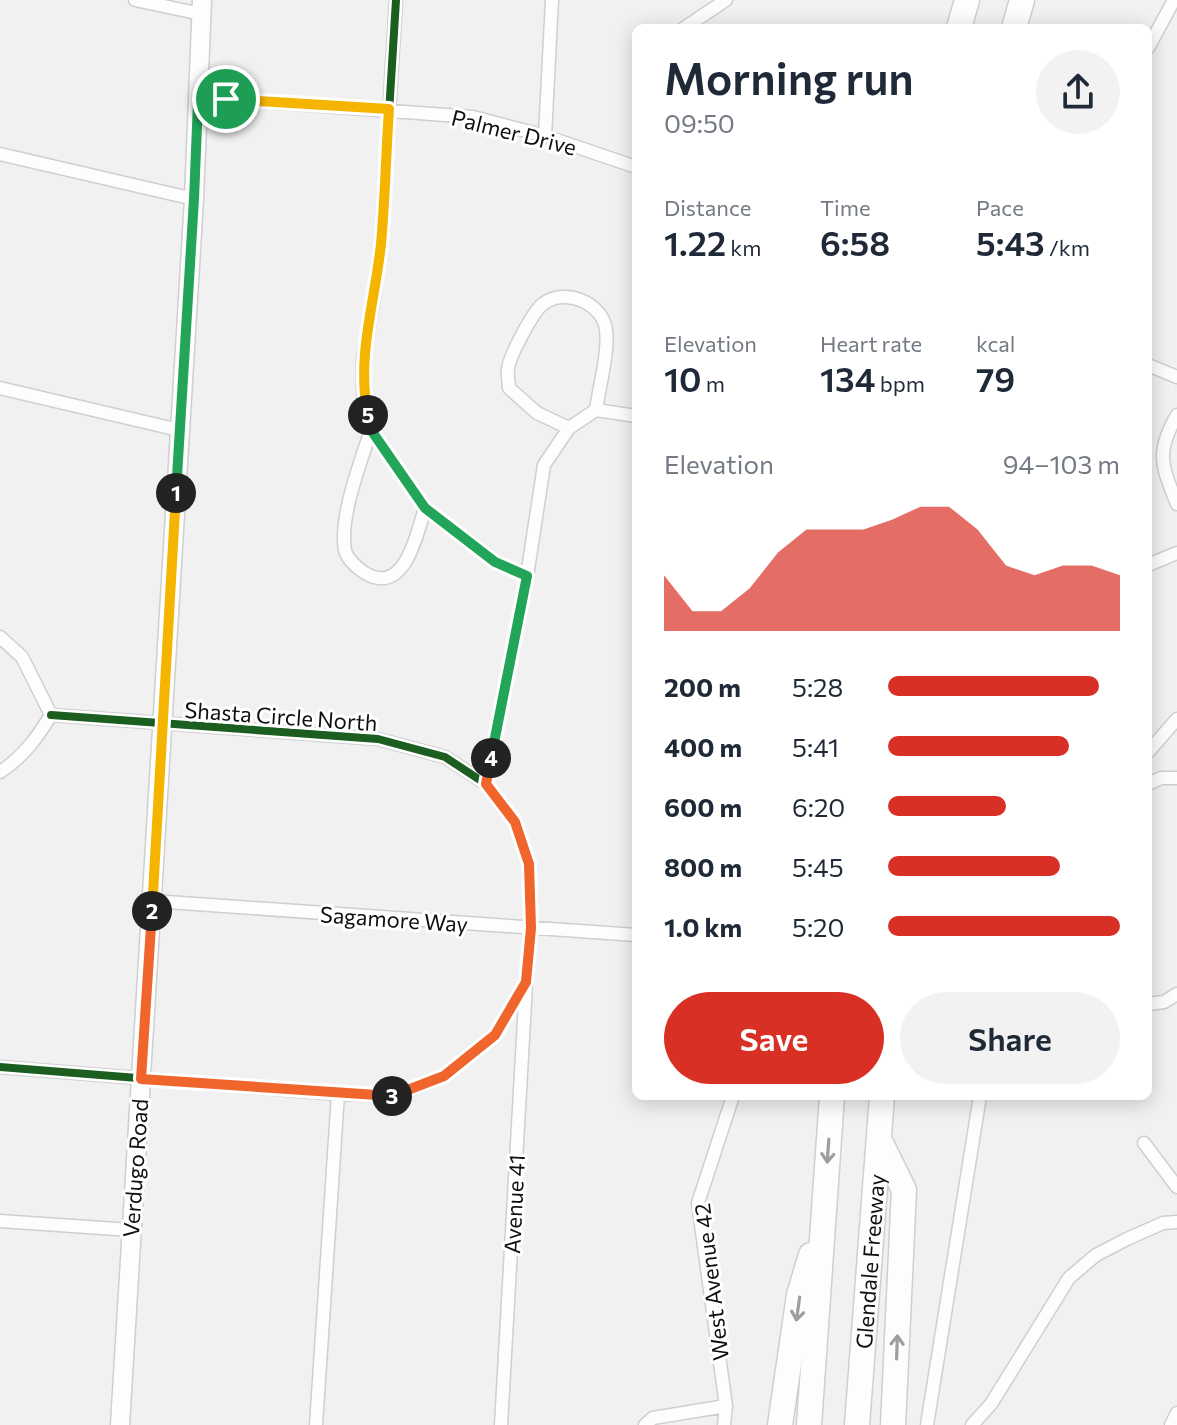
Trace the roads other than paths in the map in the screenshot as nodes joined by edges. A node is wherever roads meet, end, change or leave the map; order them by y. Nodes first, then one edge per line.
1 (135, 0) edge
2 (396, 0) edge
3 (552, 0) edge
4 (726, 0) edge
5 (967, 0) edge
6 (1022, 0) edge
7 (1174, 0) edge
8 (202, 7) edge
9 (1172, 19) edge
10 (690, 24) edge
11 (960, 24) edge
12 (1015, 24) edge
13 (1152, 43) edge
14 (198, 102) junction
15 (389, 109) junction
16 (545, 136) junction
17 (0, 154) edge
18 (632, 166) edge
19 (194, 199) junction
20 (1152, 367) edge
21 (1177, 377) edge
22 (0, 388) edge
23 (596, 410) junction
24 (632, 415) edge
25 (1177, 415) edge
26 (569, 428) junction
27 (179, 430) junction
28 (371, 430) junction
29 (1177, 504) edge
30 (425, 508) junction
31 (1177, 553) edge
32 (1152, 563) edge
33 (527, 576) junction
34 (0, 637) edge
35 (51, 715) junction
36 (1177, 719) edge
37 (163, 725) junction
38 (1152, 747) edge
39 (0, 772) edge
40 (1177, 778) edge
41 (1152, 782) edge
42 (486, 784) junction
43 (153, 901) junction
44 (531, 928) junction
45 (632, 935) edge
46 (526, 982) junction
47 (1177, 994) edge
48 (1152, 1004) edge
49 (0, 1067) edge
50 (141, 1079) junction
51 (338, 1094) junction
52 (732, 1100) edge
53 (832, 1100) edge
54 (882, 1100) edge
55 (979, 1100) edge
56 (879, 1138) junction
57 (1144, 1143) dead end
58 (1177, 1187) edge
59 (824, 1207) junction
60 (0, 1221) edge
61 (1177, 1222) edge
62 (131, 1230) junction
63 (726, 1406) junction
64 (1177, 1413) edge
65 (120, 1425) edge
66 (316, 1425) edge
67 (501, 1425) edge
68 (645, 1425) edge
69 (724, 1425) edge
70 (780, 1425) edge
71 (809, 1425) edge
72 (857, 1425) edge
73 (893, 1425) edge
74 (927, 1425) edge
75 (972, 1425) edge
76 (1171, 1425) edge

1 - 8 street
2 - 15 street
3 - 16 street
4 - 10 street
5 - 11 highway
6 - 12 highway
7 - 9 street
8 - 14 main road, Verdugo Road
9 - 13 street
14 - 15 street, Palmer Drive
14 - 19 main road, Verdugo Road
15 - 16 street, Palmer Drive
15 - 28 street
16 - 18 street, Palmer Drive
17 - 19 street
19 - 27 main road, Verdugo Road
20 - 21 street
22 - 27 street
23 - 24 street
23 - 26 street
23 - 26 street
25 - 29 street
26 - 33 street
27 - 37 main road, Verdugo Road
28 - 30 street
28 - 30 street
30 - 33 street
31 - 32 street
33 - 42 street
34 - 35 street
35 - 37 street, Shasta Circle North
35 - 39 street
36 - 38 street
37 - 42 street, Shasta Circle North
37 - 43 main road, Verdugo Road
40 - 41 street
42 - 44 street, Shasta Circle North
43 - 44 street, Sagamore Way
43 - 50 main road, Verdugo Road
44 - 45 street, Sagamore Way
44 - 46 street, Avenue 41
46 - 51 street
46 - 67 street, Avenue 41
47 - 48 street
49 - 50 street
50 - 51 street
50 - 62 main road, Verdugo Road
51 - 66 street
52 - 63 street, West Avenue 42
53 -> 59 highway
54 - 56 highway, Glendale Freeway
55 - 74 street
56 - 72 highway, Glendale Freeway
73 -> 56 highway
57 - 58 street
59 -> 70 highway
59 - 71 highway
60 - 62 street
61 - 75 street
62 - 65 main road, Verdugo Road
63 - 68 street
63 - 69 street, West Avenue 42
64 - 76 street

